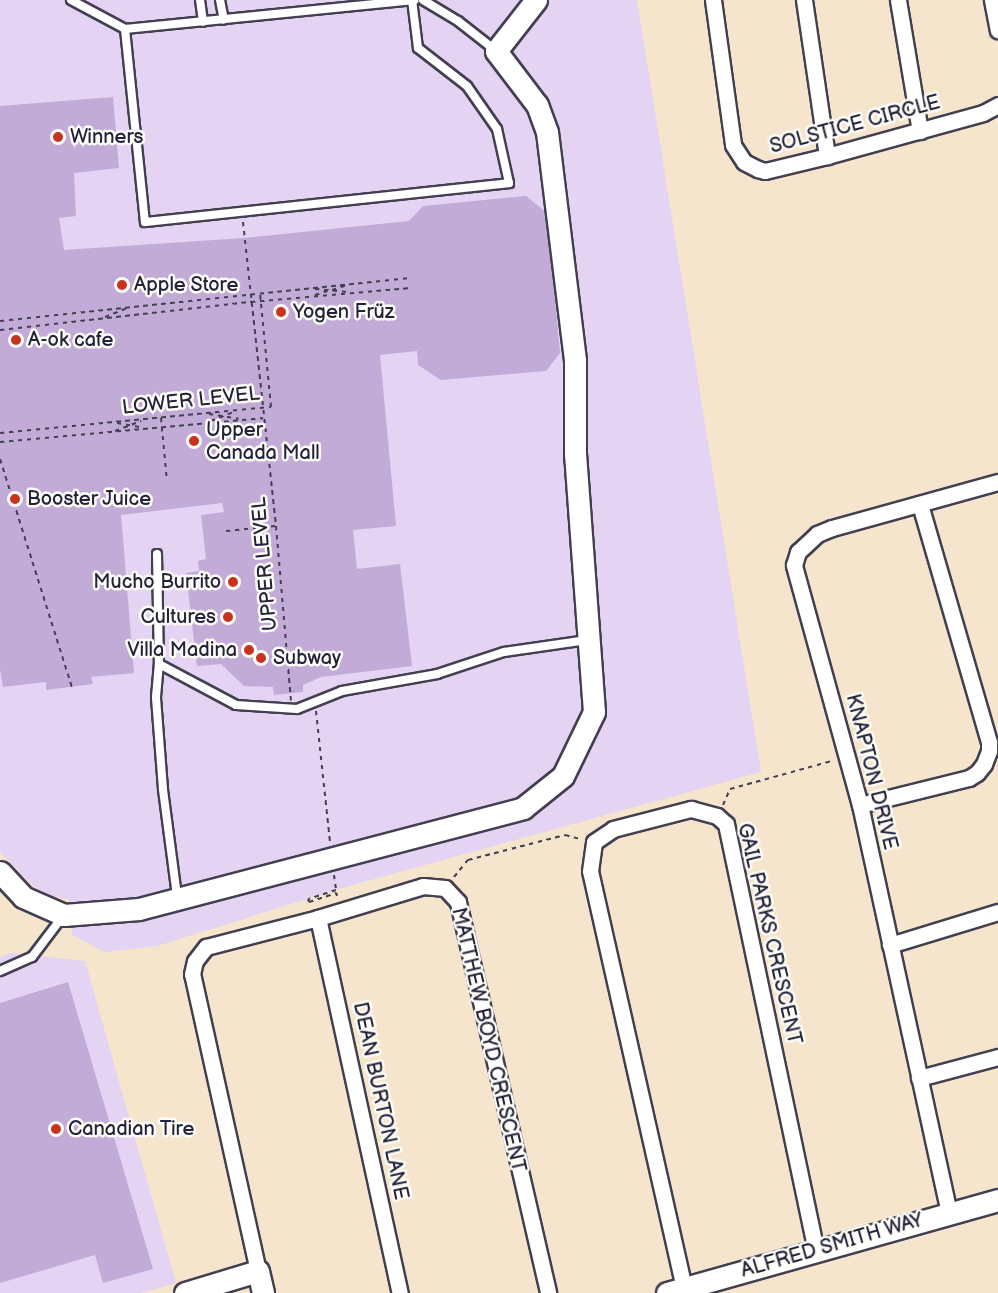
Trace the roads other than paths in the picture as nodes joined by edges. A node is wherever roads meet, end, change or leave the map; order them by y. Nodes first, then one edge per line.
1 (71, 0) edge
2 (200, 0) edge
3 (220, 0) edge
4 (414, 0) edge
5 (423, 0) edge
6 (536, 0) edge
7 (713, 0) edge
8 (804, 0) edge
9 (898, 0) edge
10 (992, 0) edge
11 (224, 20) junction
12 (203, 22) junction
13 (125, 29) junction
14 (998, 30) edge
15 (496, 51) junction
16 (998, 105) edge
17 (920, 131) junction
18 (827, 156) junction
19 (998, 482) edge
20 (920, 504) junction
21 (157, 554) dead end
22 (589, 640) junction
23 (159, 664) junction
24 (860, 805) junction
25 (0, 872) edge
26 (177, 899) junction
27 (998, 912) edge
28 (64, 915) junction
29 (318, 918) junction
30 (890, 945) junction
31 (0, 971) edge
32 (998, 1057) edge
33 (919, 1078) junction
34 (998, 1200) edge
35 (949, 1214) junction
36 (816, 1250) junction
37 (258, 1271) junction
38 (676, 1290) edge
39 (185, 1293) edge
40 (262, 1293) edge
41 (400, 1293) edge
42 (548, 1293) edge

1 - 13 lane
2 - 12 lane
3 - 11 lane
4 - 11 lane
4 - 13 lane
5 - 15 lane
6 - 15 street
7 - 18 street, SOLSTICE CIRCLE
8 - 18 street
9 - 17 street
10 - 14 street
11 - 12 lane
12 - 13 lane
15 - 22 street
16 - 17 street, SOLSTICE CIRCLE
17 - 18 street, SOLSTICE CIRCLE
19 - 20 street, KNAPTON DRIVE
20 - 24 street, KNAPTON DRIVE
20 - 24 street
21 - 23 lane
22 - 23 lane
22 - 26 street
23 - 26 lane
24 - 30 street, KNAPTON DRIVE
25 - 28 street
26 - 28 street
27 - 30 street
28 - 31 lane
29 - 37 street, MATTHEW BOYD CRESCENT
29 - 41 street, DEAN BURTON LANE
29 - 42 street, MATTHEW BOYD CRESCENT
30 - 33 street, KNAPTON DRIVE
32 - 33 street
33 - 35 street, KNAPTON DRIVE
34 - 35 street, ALFRED SMITH WAY
35 - 36 street, ALFRED SMITH WAY
36 - 38 street, ALFRED SMITH WAY
36 - 38 street, GAIL PARKS CRESCENT
37 - 39 street
37 - 40 street, MATTHEW BOYD CRESCENT

